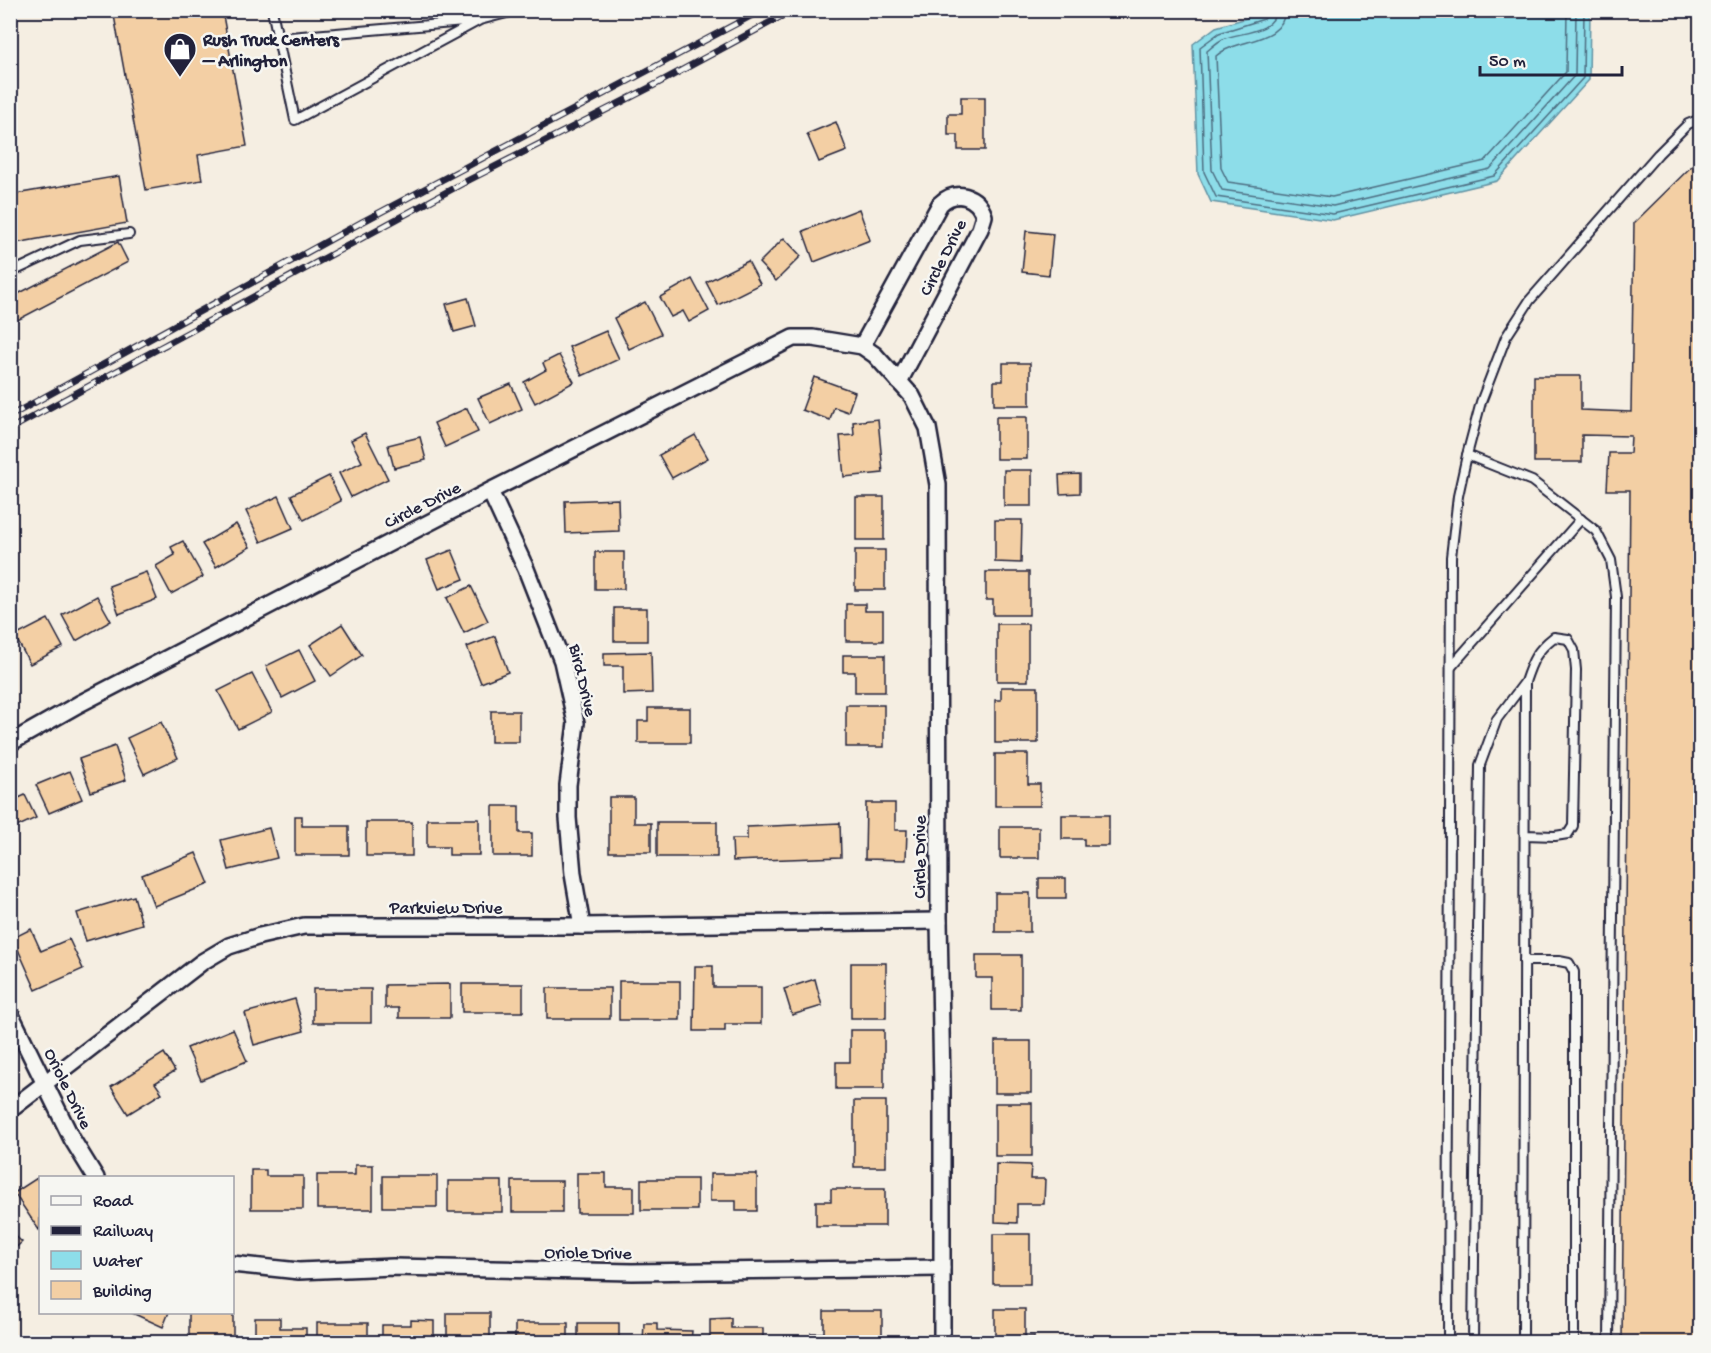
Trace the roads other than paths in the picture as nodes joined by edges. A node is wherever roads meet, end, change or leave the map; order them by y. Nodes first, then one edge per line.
1 (272, 10) edge
2 (518, 10) edge
3 (480, 20) junction
4 (278, 38) junction
5 (1701, 119) edge
6 (129, 234) dead end
7 (10, 273) edge
8 (862, 346) junction
9 (898, 382) junction
10 (1467, 455) junction
11 (490, 491) junction
12 (1581, 519) junction
13 (1451, 667) junction
14 (1525, 682) junction
15 (10, 743) edge
16 (1525, 835) junction
17 (939, 921) junction
18 (582, 926) junction
19 (1524, 961) junction
20 (10, 1013) edge
21 (45, 1084) junction
22 (10, 1110) edge
23 (95, 1176) edge
24 (234, 1264) edge
25 (942, 1268) junction
26 (942, 1342) edge
27 (1448, 1342) edge
28 (1473, 1342) edge
29 (1523, 1342) edge
30 (1574, 1342) edge
31 (1609, 1342) edge

1 - 4 lane
2 - 3 lane
3 - 4 lane
3 - 4 lane
5 - 10 lane
6 - 7 lane
8 - 9 street, Circle Drive
8 - 9 street, Circle Drive
8 - 11 street, Circle Drive
9 - 17 street, Circle Drive
10 - 12 lane
10 - 13 lane
11 - 15 street, Circle Drive
11 - 18 street, Bird Drive
12 - 13 lane
12 - 31 lane
13 - 27 lane
14 - 16 lane
14 - 16 lane
14 - 28 lane
16 - 19 lane
17 - 18 street, Parkview Drive
17 - 25 street, Circle Drive
18 - 21 street, Parkview Drive
19 - 29 lane
19 - 30 lane
20 - 21 street, Oriole Drive
21 - 22 street, Parkview Drive
21 - 23 street, Oriole Drive
24 - 25 street, Oriole Drive
25 - 26 street, Circle Drive

